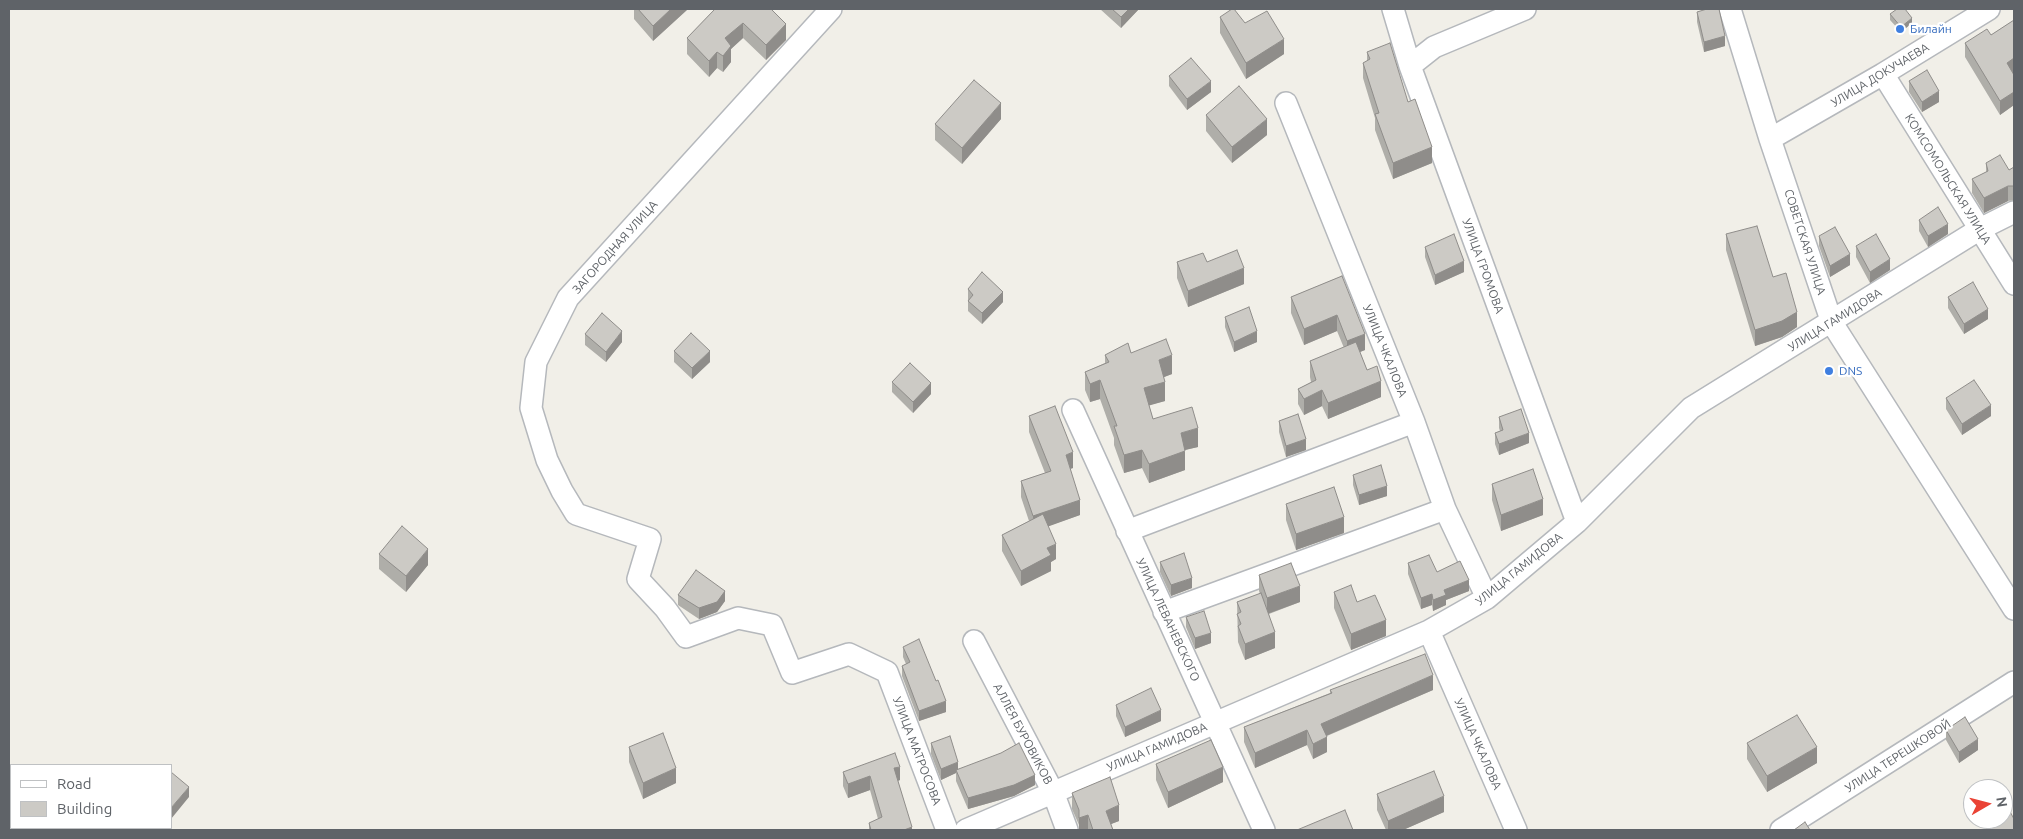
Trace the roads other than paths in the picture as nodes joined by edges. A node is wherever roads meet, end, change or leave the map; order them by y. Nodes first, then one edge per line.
1 (831, 9) edge
2 (1393, 9) edge
3 (1525, 9) edge
4 (1730, 9) edge
5 (1989, 9) edge
6 (1410, 66) junction
7 (1883, 74) junction
8 (1286, 102) dead end
9 (1770, 139) junction
10 (2014, 212) edge
11 (1980, 230) junction
12 (2014, 284) edge
13 (1832, 323) junction
14 (1073, 410) dead end
15 (1414, 422) junction
16 (1445, 509) junction
17 (1577, 522) junction
18 (1127, 531) junction
19 (1487, 598) junction
20 (2014, 609) edge
21 (1164, 612) junction
22 (1429, 631) junction
23 (974, 641) dead end
24 (887, 672) joint
25 (2014, 682) edge
26 (1215, 722) junction
27 (1053, 792) junction
28 (947, 830) edge
29 (966, 830) edge
30 (1067, 830) edge
31 (1264, 830) edge
32 (1516, 830) edge
33 (1781, 830) edge

1 - 24 street, ЗАГОРОДНАЯ УЛИЦА
2 - 6 street, УЛИЦА ГРОМОВА
3 - 6 street
4 - 9 street, СОВЕТСКАЯ УЛИЦА
5 - 7 street, УЛИЦА ДОКУЧАЕВА
6 - 17 street, УЛИЦА ГРОМОВА
7 - 9 street, УЛИЦА ДОКУЧАЕВА
7 - 11 street, КОМСОМОЛЬСКАЯ УЛИЦА
8 - 15 street, УЛИЦА ЧКАЛОВА
9 - 13 street, СОВЕТСКАЯ УЛИЦА
10 - 11 street, УЛИЦА ГАМИДОВА
11 - 12 street, КОМСОМОЛЬСКАЯ УЛИЦА
11 - 13 street, УЛИЦА ГАМИДОВА
13 - 17 street, УЛИЦА ГАМИДОВА
13 - 20 street, СОВЕТСКАЯ УЛИЦА
14 - 18 street, УЛИЦА ЛЕВАНЕВСКОГО
15 - 16 street, УЛИЦА ЧКАЛОВА
15 - 18 street
16 - 19 street, УЛИЦА ЧКАЛОВА
16 - 21 street
17 - 19 street, УЛИЦА ГАМИДОВА
18 - 21 street, УЛИЦА ЛЕВАНЕВСКОГО
19 - 22 street, УЛИЦА ГАМИДОВА
21 - 26 street, УЛИЦА ЛЕВАНЕВСКОГО
22 - 26 street, УЛИЦА ГАМИДОВА
22 - 32 street, УЛИЦА ЧКАЛОВА
23 - 27 street, АЛЛЕЯ БУРОВИКОВ
24 - 28 street, УЛИЦА МАТРОСОВА
25 - 33 street, УЛИЦА ТЕРЕШКОВОЙ
26 - 27 street, УЛИЦА ГАМИДОВА
26 - 31 street, УЛИЦА ЛЕВАНЕВСКОГО
27 - 29 street, УЛИЦА ГАМИДОВА
27 - 30 street, АЛЛЕЯ БУРОВИКОВ

